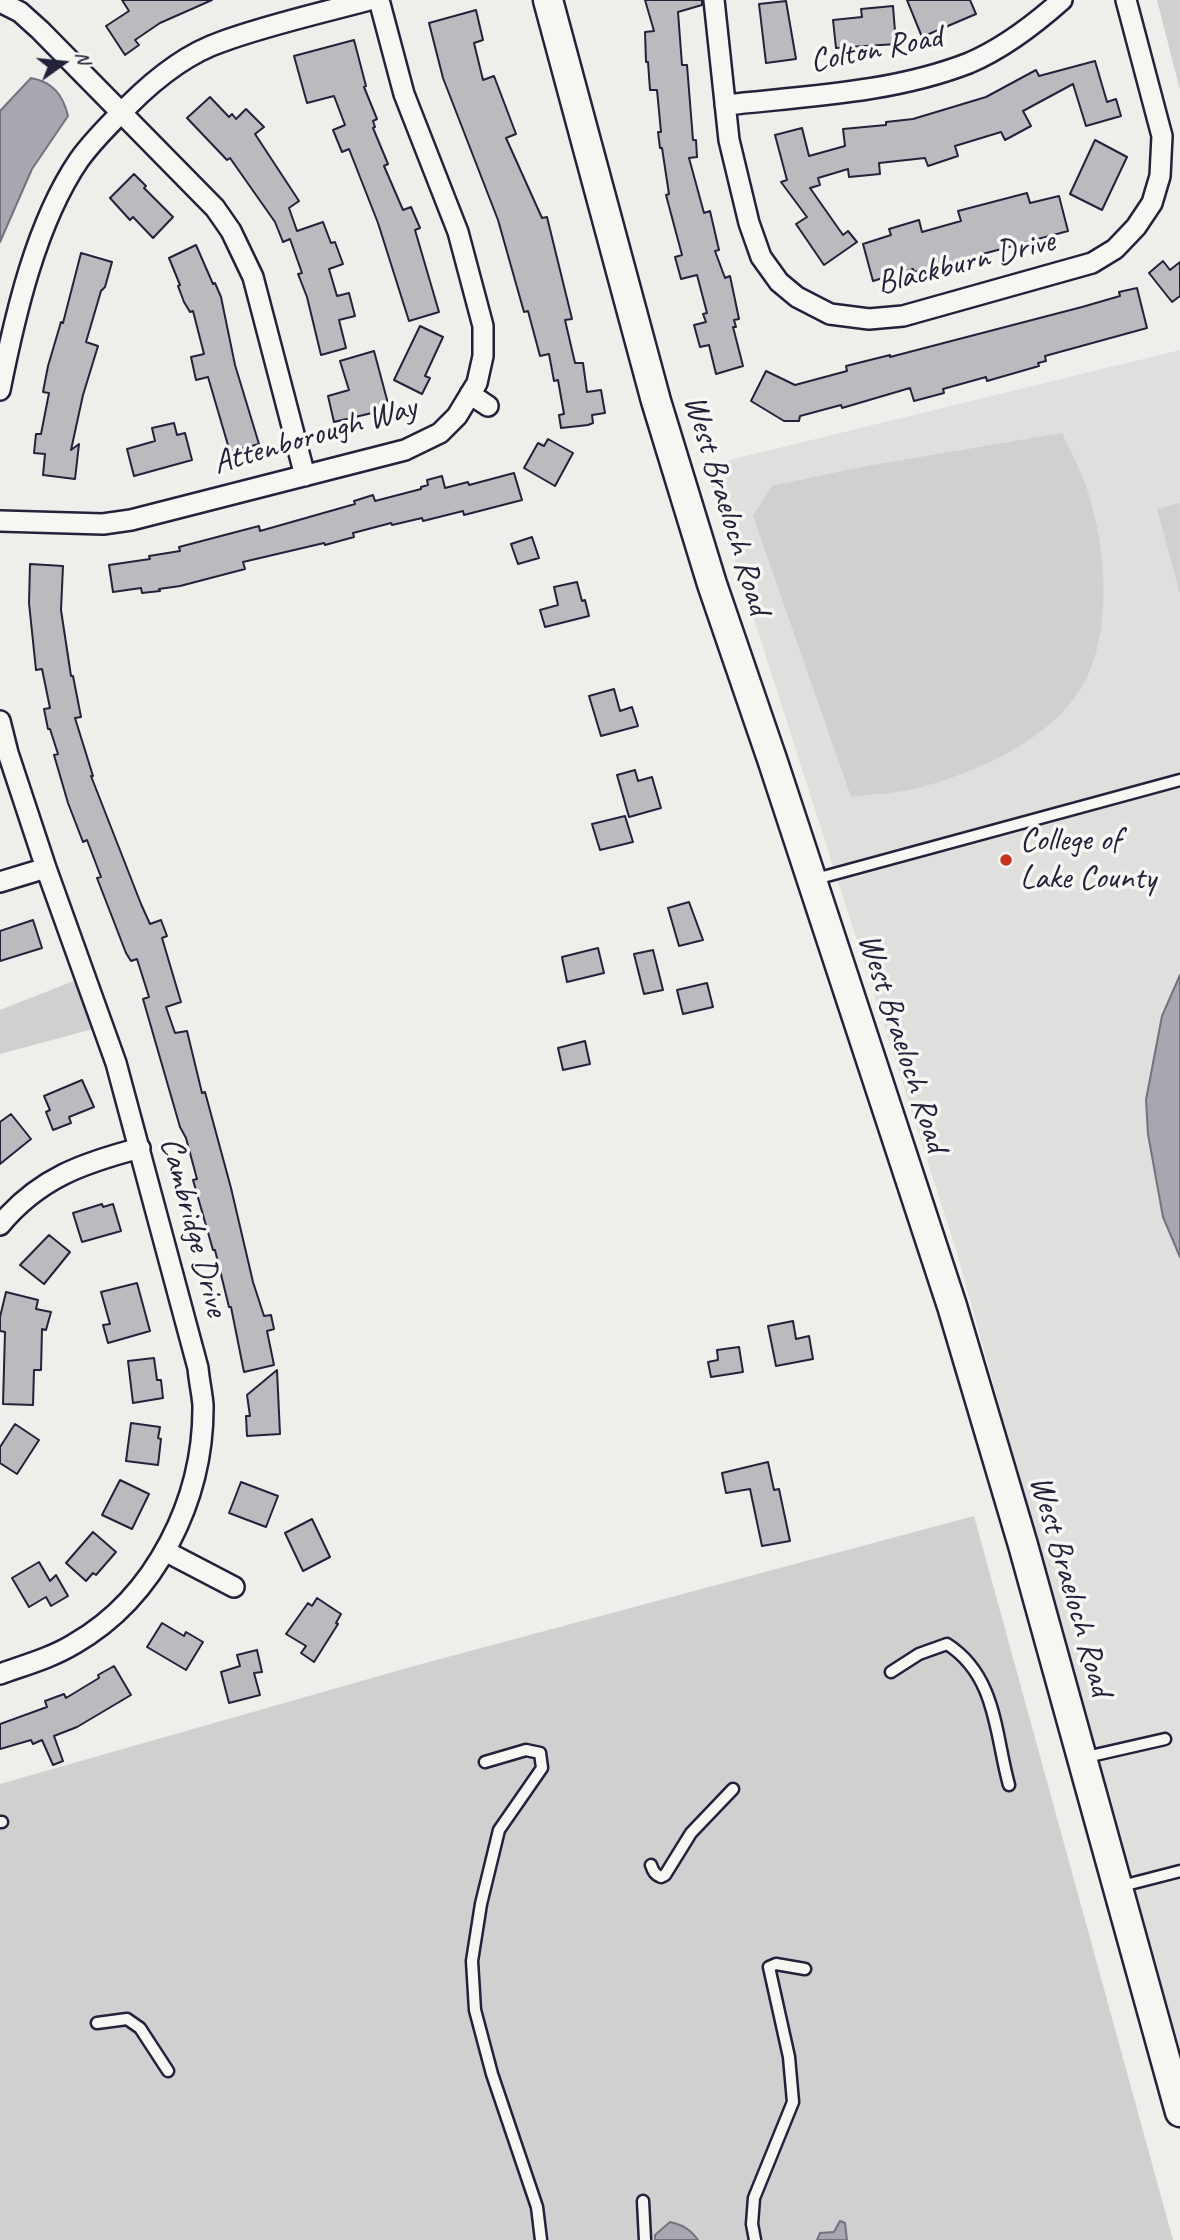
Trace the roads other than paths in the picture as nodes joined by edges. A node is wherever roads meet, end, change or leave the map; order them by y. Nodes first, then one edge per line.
1 (369, 0) edge
2 (379, 0) edge
3 (548, 0) edge
4 (714, 0) edge
5 (1062, 0) edge
6 (1126, 0) edge
7 (0, 2) edge
8 (725, 105) junction
9 (121, 113) junction
10 (0, 386) edge
11 (470, 394) junction
12 (488, 406) dead end
13 (305, 476) junction
14 (0, 521) edge
15 (0, 721) edge
16 (1180, 780) edge
17 (46, 868) junction
18 (812, 880) junction
19 (0, 883) edge
20 (140, 1148) junction
21 (0, 1225) edge
22 (165, 1551) junction
23 (234, 1587) dead end
24 (891, 1672) dead end
25 (0, 1674) edge
26 (1165, 1739) dead end
27 (1082, 1758) junction
28 (485, 1762) dead end
29 (1009, 1785) dead end
30 (733, 1788) dead end
31 (651, 1865) dead end
32 (1180, 1871) edge
33 (1118, 1887) junction
34 (805, 1969) dead end
35 (97, 2023) dead end
36 (168, 2071) dead end
37 (1180, 2112) edge
38 (643, 2201) dead end
39 (541, 2240) edge
40 (645, 2240) edge
41 (755, 2240) edge

1 - 9 street
2 - 11 street, Attenborough Way
3 - 18 street, West Braeloch Road
4 - 8 street, Blackburn Drive
5 - 8 street, Colton Road
6 - 8 street, Blackburn Drive
7 - 9 street
9 - 10 street
9 - 13 street
11 - 12 street
11 - 13 street, Attenborough Way
13 - 14 street, Attenborough Way
15 - 17 street, Cambridge Drive
16 - 18 lane
17 - 19 street
17 - 20 street, Cambridge Drive
18 - 27 street, West Braeloch Road
20 - 21 street
20 - 22 street, Cambridge Drive
22 - 23 street
22 - 25 street, Cambridge Drive
24 - 29 lane
26 - 27 lane
27 - 33 street, West Braeloch Road
28 - 39 lane
30 - 31 lane
32 - 33 lane
33 - 37 street, West Braeloch Road
34 - 41 lane
35 - 36 lane
38 - 40 lane

